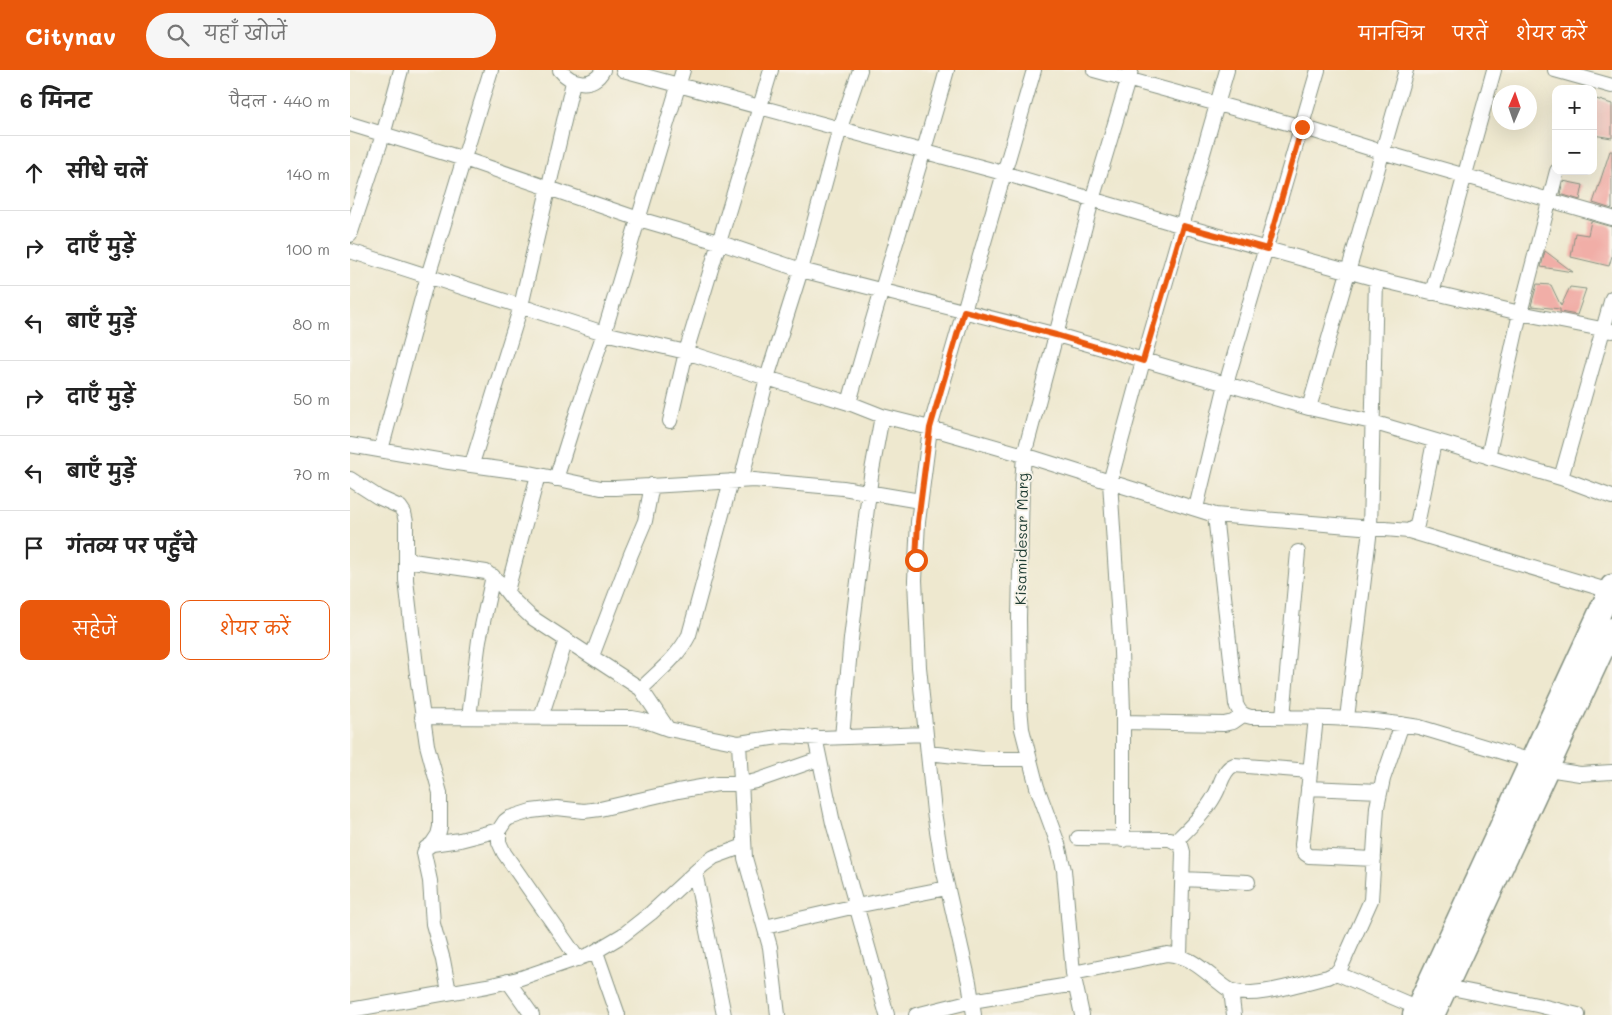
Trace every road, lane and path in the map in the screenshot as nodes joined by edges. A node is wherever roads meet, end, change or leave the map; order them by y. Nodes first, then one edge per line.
1 (401, 70) edge
2 (491, 70) edge
3 (560, 70) edge
4 (603, 70) edge
5 (622, 70) edge
6 (683, 70) edge
7 (771, 70) edge
8 (860, 70) edge
9 (947, 70) edge
10 (1034, 70) edge
11 (1094, 70) edge
12 (1227, 70) edge
13 (1318, 70) edge
14 (1406, 70) edge
15 (1494, 70) edge
16 (1555, 70) edge
17 (1129, 75) edge
18 (1583, 79) edge
19 (573, 82) junction
20 (678, 85) junction
21 (1612, 86) edge
22 (1217, 103) junction
23 (759, 108) junction
24 (350, 124) edge
25 (1302, 127) junction
26 (840, 128) junction
27 (383, 134) junction
28 (924, 152) junction
29 (1382, 152) junction
30 (464, 160) junction
31 (1003, 173) junction
32 (1557, 175) edge
33 (1465, 177) junction
34 (550, 187) junction
35 (1092, 200) junction
36 (1550, 201) junction
37 (1612, 218) edge
38 (639, 219) junction
39 (1183, 226) junction
40 (350, 235) edge
41 (718, 242) junction
42 (1267, 249) junction
43 (350, 251) edge
44 (801, 270) junction
45 (1348, 272) junction
46 (428, 276) junction
47 (1376, 279) junction
48 (880, 291) junction
49 (1432, 293) junction
50 (1612, 298) edge
51 (521, 306) junction
52 (964, 311) junction
53 (1520, 313) junction
54 (1608, 330) edge
55 (604, 332) junction
56 (1056, 335) junction
57 (686, 352) junction
58 (1143, 361) junction
59 (767, 378) junction
60 (1226, 384) junction
61 (849, 402) junction
62 (1309, 408) junction
63 (882, 416) junction
64 (670, 422) dead end
65 (1372, 422) junction
66 (930, 428) junction
67 (1434, 442) junction
68 (350, 444) edge
69 (381, 450) junction
70 (1024, 455) junction
71 (1488, 457) junction
72 (472, 464) junction
73 (538, 475) junction
74 (1561, 478) junction
75 (350, 479) edge
76 (556, 479) junction
77 (736, 481) junction
78 (1110, 482) junction
79 (652, 485) junction
80 (869, 492) junction
81 (1612, 498) edge
82 (920, 501) junction
83 (1196, 508) junction
84 (1215, 515) junction
85 (1370, 529) junction
86 (1409, 531) junction
87 (1298, 552) dead end
88 (406, 560) junction
89 (493, 576) junction
90 (1611, 588) edge
91 (507, 592) junction
92 (1612, 629) edge
93 (566, 640) junction
94 (592, 656) junction
95 (641, 689) junction
96 (1243, 715) junction
97 (422, 717) junction
98 (469, 717) junction
99 (1283, 717) junction
100 (541, 718) junction
101 (1316, 718) junction
102 (1347, 718) junction
103 (1123, 722) junction
104 (1402, 724) junction
105 (668, 730) junction
106 (926, 734) junction
107 (842, 737) junction
108 (815, 738) junction
109 (739, 743) junction
110 (928, 753) junction
111 (1029, 759) junction
112 (819, 760) junction
113 (1540, 765) junction
114 (1310, 771) junction
115 (1612, 772) edge
116 (742, 784) junction
117 (1308, 788) junction
118 (1380, 790) junction
119 (499, 830) junction
120 (1078, 838) dead end
121 (1123, 840) junction
122 (1176, 842) junction
123 (432, 844) junction
124 (744, 846) junction
125 (1374, 859) junction
126 (695, 872) junction
127 (1182, 879) junction
128 (1248, 882) dead end
129 (947, 888) junction
130 (856, 906) junction
131 (765, 927) junction
132 (596, 952) junction
133 (1180, 955) junction
134 (578, 959) junction
135 (1336, 973) junction
136 (1074, 979) junction
137 (508, 981) junction
138 (1446, 987) junction
139 (1231, 991) junction
140 (449, 992) junction
141 (972, 1001) junction
142 (350, 1010) edge
143 (377, 1011) edge
144 (1422, 1013) edge
145 (532, 1015) edge
146 (618, 1015) edge
147 (724, 1015) edge
148 (778, 1015) edge
149 (887, 1015) edge
150 (916, 1015) edge
151 (974, 1015) edge
152 (1082, 1015) edge
153 (1234, 1015) edge
154 (1578, 1015) edge

1 - 27 street
2 - 30 street
3 - 19 street
4 - 19 street
5 - 20 street
6 - 20 street
7 - 23 street
8 - 26 street
9 - 28 street
10 - 31 street
11 - 17 street
12 - 22 street
13 - 25 street
14 - 29 street
15 - 33 street
16 - 18 street
17 - 22 street
17 - 35 street, Kisamidesar Marg
18 - 21 street
19 - 34 street
20 - 23 street
20 - 38 street
22 - 25 street
22 - 39 street
23 - 26 street
23 - 41 street
24 - 27 street
25 - 29 street
25 - 42 street
26 - 28 street
26 - 44 street
27 - 30 street
27 - 40 street
28 - 31 street
28 - 48 street
29 - 33 street
29 - 45 street
30 - 34 street
30 - 46 street
31 - 35 street
31 - 52 street
32 - 36 street
33 - 36 street
33 - 49 street
34 - 38 street
34 - 51 street
35 - 39 street
35 - 56 street, Kisamidesar Marg
36 - 37 street
36 - 53 street
38 - 41 street
38 - 55 street
39 - 42 street
39 - 58 street
41 - 44 street
41 - 57 street
42 - 45 street
42 - 60 street
43 - 46 street
44 - 48 street
44 - 59 street
45 - 47 street
45 - 62 street
46 - 51 street
46 - 69 street
47 - 49 street
47 - 65 street
48 - 52 street
48 - 61 street
49 - 53 street
50 - 54 street
51 - 55 street
51 - 72 street
52 - 56 street
52 - 66 street
53 - 54 street
53 - 71 street
54 - 74 street
55 - 57 street
55 - 76 street
56 - 58 street
56 - 70 street, Kisamidesar Marg
57 - 59 street
57 - 64 street
58 - 60 street
58 - 78 street
59 - 61 street
59 - 77 street
60 - 62 street
60 - 83 street
61 - 63 street
62 - 65 street
63 - 66 street
63 - 80 street
65 - 67 street
65 - 85 street
66 - 70 street
66 - 82 street
67 - 71 street
67 - 86 street
68 - 69 street
69 - 72 street
70 - 78 street
70 - 111 street, Kisamidesar Marg
71 - 74 street
72 - 73 street
73 - 76 street
73 - 91 street
74 - 81 street
75 - 88 street
76 - 79 street
77 - 79 street
77 - 80 street
77 - 95 street
78 - 83 street
78 - 103 street
79 - 94 street
80 - 82 street
80 - 107 street
82 - 106 street
83 - 84 street
84 - 85 street
84 - 96 street
85 - 86 street
85 - 102 street
86 - 90 street
87 - 99 street
88 - 89 street
88 - 97 street
89 - 91 street
89 - 98 street
90 - 113 main road
91 - 93 street
92 - 113 main road
93 - 94 street
93 - 100 street
94 - 95 street
95 - 105 street
96 - 99 street
96 - 103 street
97 - 98 street
97 - 123 street
98 - 100 street
99 - 101 street
100 - 105 street
101 - 102 street
101 - 114 street
102 - 104 street
103 - 121 street
104 - 113 street
104 - 118 street
105 - 109 street
106 - 107 street
106 - 110 street
107 - 108 street
108 - 109 street
108 - 112 street
109 - 116 street
110 - 111 street
110 - 129 street
111 - 136 street, Kisamidesar Marg
112 - 116 street
112 - 130 street
113 - 115 street
113 - 138 main road
113 - 144 main road
114 - 117 street
114 - 122 street
116 - 119 street
116 - 124 street
117 - 118 street
117 - 125 street
118 - 125 street
119 - 123 street
119 - 134 street
120 - 121 street
121 - 122 street
122 - 127 street
123 - 140 street
124 - 126 street
124 - 131 street
125 - 135 street
126 - 132 street
126 - 147 street
127 - 128 street
127 - 133 street
129 - 130 street
129 - 141 street
130 - 131 street
130 - 149 street
131 - 148 street
132 - 134 street
132 - 146 street
133 - 136 street
133 - 139 street
134 - 137 street
135 - 139 street
135 - 144 street
136 - 141 street
136 - 152 street, Kisamidesar Marg
137 - 140 street
137 - 145 street
138 - 144 main road
138 - 154 street
139 - 153 street
140 - 143 street
141 - 150 street
141 - 151 street
142 - 143 street

